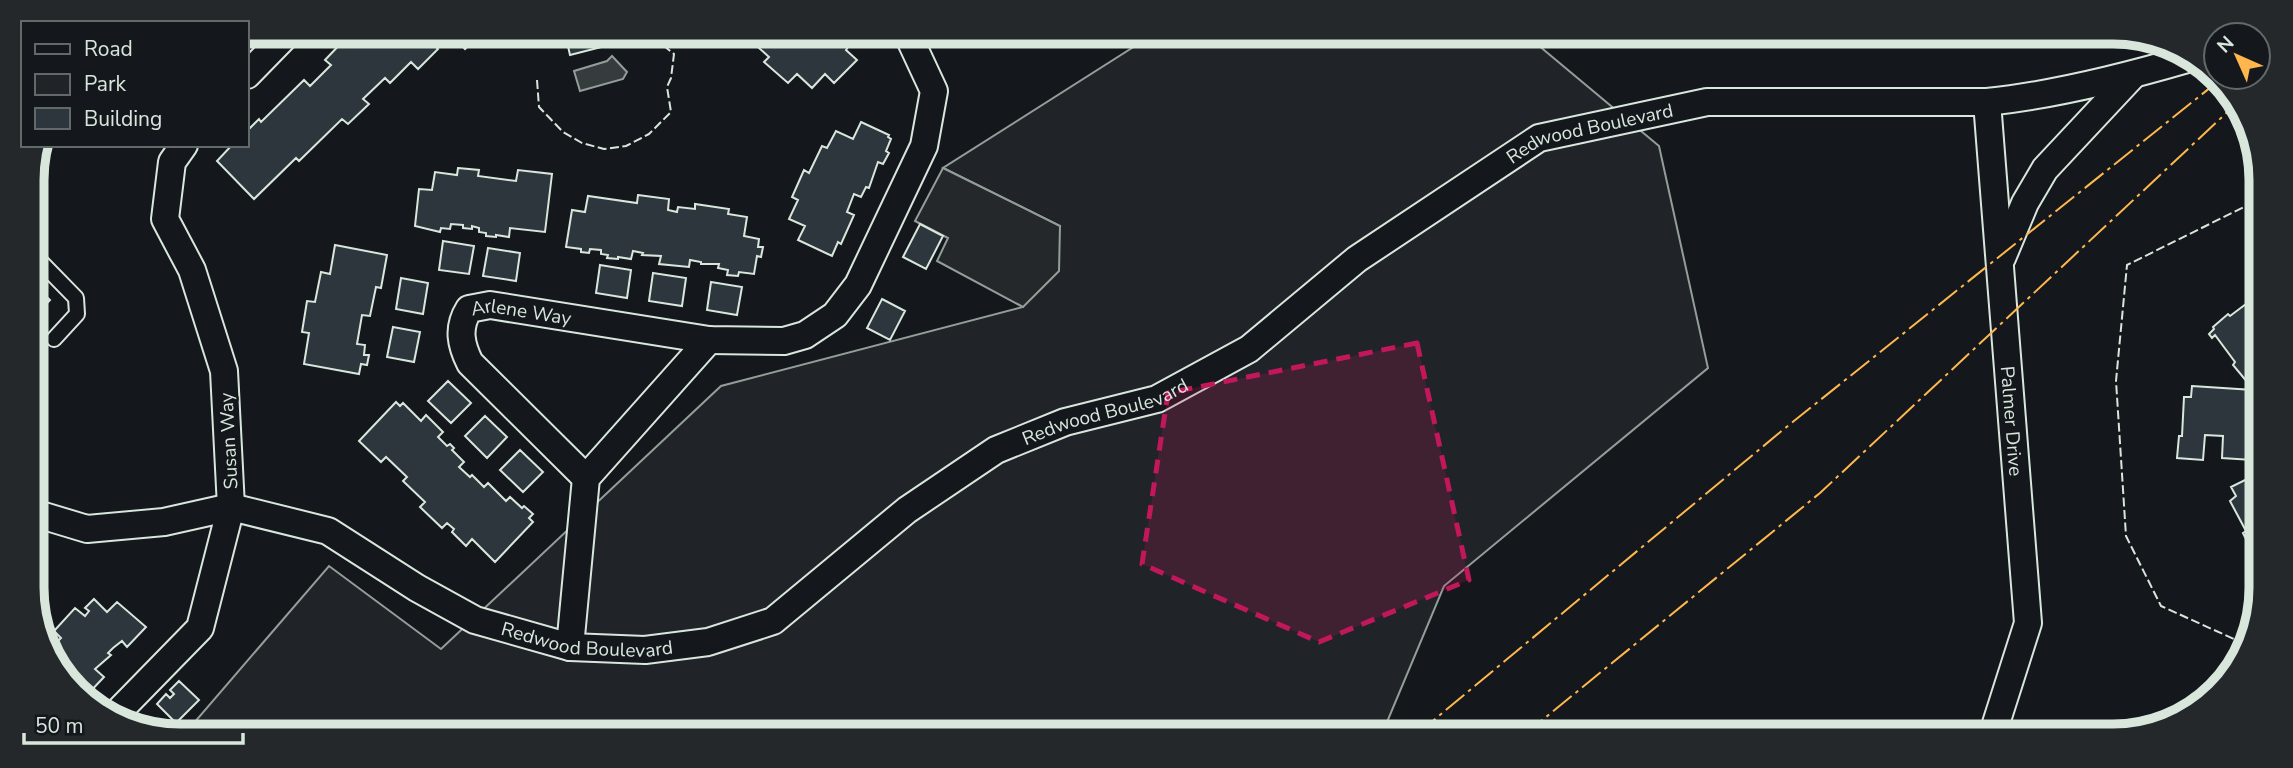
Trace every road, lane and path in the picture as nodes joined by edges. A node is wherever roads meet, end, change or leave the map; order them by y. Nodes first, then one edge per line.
1 (277, 44) edge
2 (912, 44) edge
3 (2179, 61) edge
4 (248, 74) edge
5 (2133, 75) junction
6 (1987, 102) junction
7 (183, 147) edge
8 (2000, 262) junction
9 (44, 265) edge
10 (54, 339) dead end
11 (709, 340) junction
12 (586, 478) junction
13 (231, 507) junction
14 (44, 516) edge
15 (570, 647) junction
16 (120, 710) edge
17 (1996, 724) edge

1 - 4 street
2 - 11 street, Arlene Way
3 - 5 street, Redwood Boulevard
5 - 6 street, Redwood Boulevard
5 - 8 street
6 - 8 street, Palmer Drive
6 - 15 street, Redwood Boulevard
7 - 13 street, Susan Way
8 - 17 street, Palmer Drive
9 - 10 lane
11 - 12 street
11 - 12 street, Arlene Way
12 - 15 street
13 - 14 street, Redwood Boulevard
13 - 15 street, Redwood Boulevard
13 - 16 street, Susan Way

